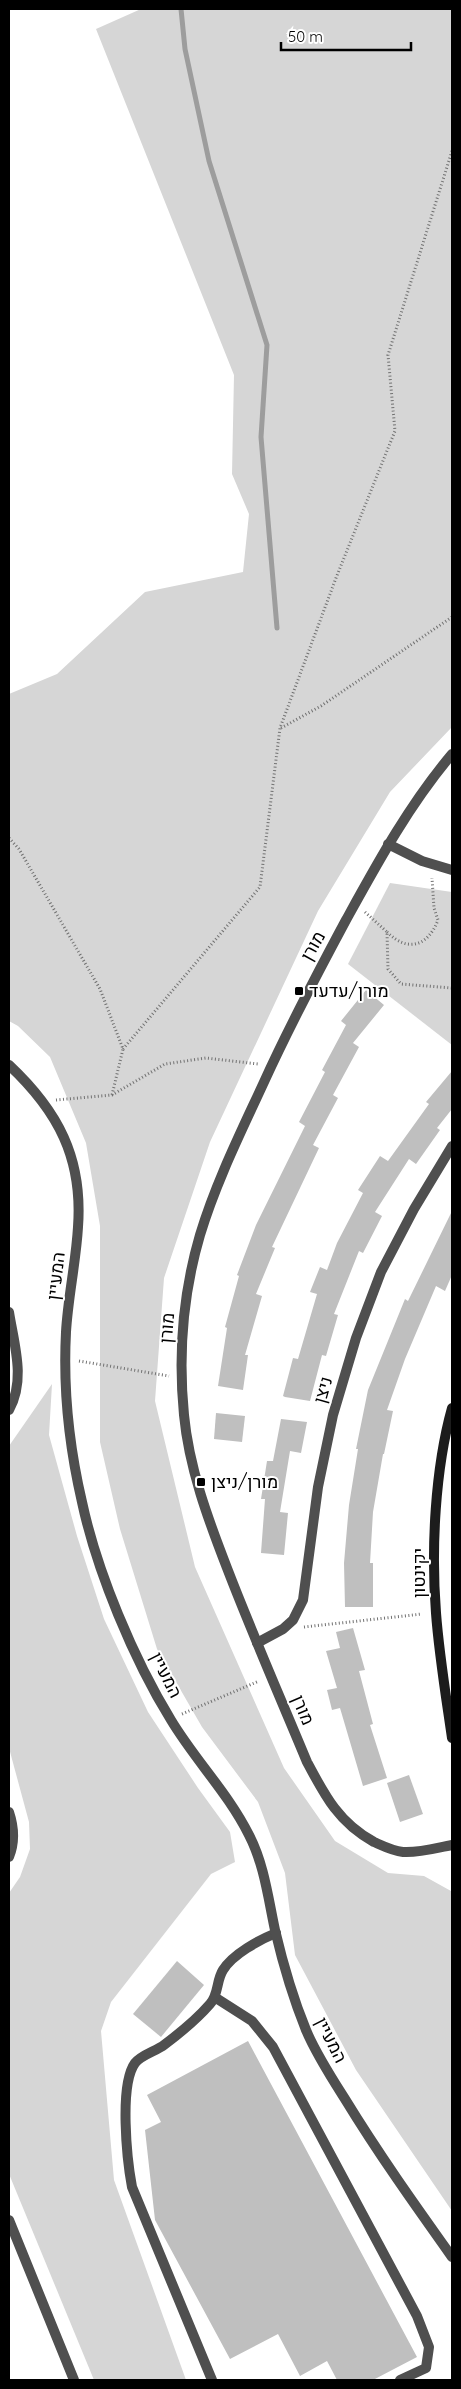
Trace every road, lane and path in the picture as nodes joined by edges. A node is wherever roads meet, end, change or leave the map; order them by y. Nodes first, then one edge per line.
1 (452, 151) edge
2 (452, 617) edge
3 (280, 728) junction
4 (452, 754) edge
5 (9, 838) edge
6 (388, 844) junction
7 (434, 865) junction
8 (452, 870) edge
9 (355, 903) junction
10 (387, 932) junction
11 (452, 988) edge
12 (123, 1048) junction
13 (9, 1065) edge
14 (271, 1066) junction
15 (112, 1095) junction
16 (43, 1101) junction
17 (452, 1146) edge
18 (9, 1312) edge
19 (66, 1359) junction
20 (182, 1378) junction
21 (452, 1408) edge
22 (9, 1410) edge
23 (436, 1612) junction
24 (284, 1629) junction
25 (257, 1643) junction
26 (271, 1676) junction
27 (170, 1719) junction
28 (452, 1738) edge
29 (9, 1812) edge
30 (452, 1845) edge
31 (9, 1857) edge
32 (276, 1933) junction
33 (216, 1998) junction
34 (9, 2220) edge
35 (452, 2257) edge
36 (74, 2380) edge
37 (212, 2380) edge
38 (400, 2380) edge

1 - 3 path
2 - 3 path
3 - 12 path
4 - 6 street, מורן
5 - 12 path
6 - 7 street
6 - 9 street, מורן
7 - 8 street
7 - 10 path
9 - 10 path
9 - 14 street, מורן
10 - 11 path
12 - 15 path
13 - 16 street, המעיין
14 - 15 path
14 - 20 street, מורן
15 - 16 path
16 - 19 street, המעיין
17 - 24 street, ניצן
18 - 22 street
19 - 20 path
19 - 27 street, המעיין
20 - 25 street, מורן
21 - 23 street, יקינטון
23 - 24 path
23 - 28 street, יקינטון
24 - 25 street, ניצן
25 - 26 street, מורן
26 - 27 path
26 - 30 street, מורן
27 - 32 street, המעיין
29 - 31 street
32 - 33 street
32 - 35 street, המעיין
33 - 37 street
33 - 38 street
34 - 36 street

